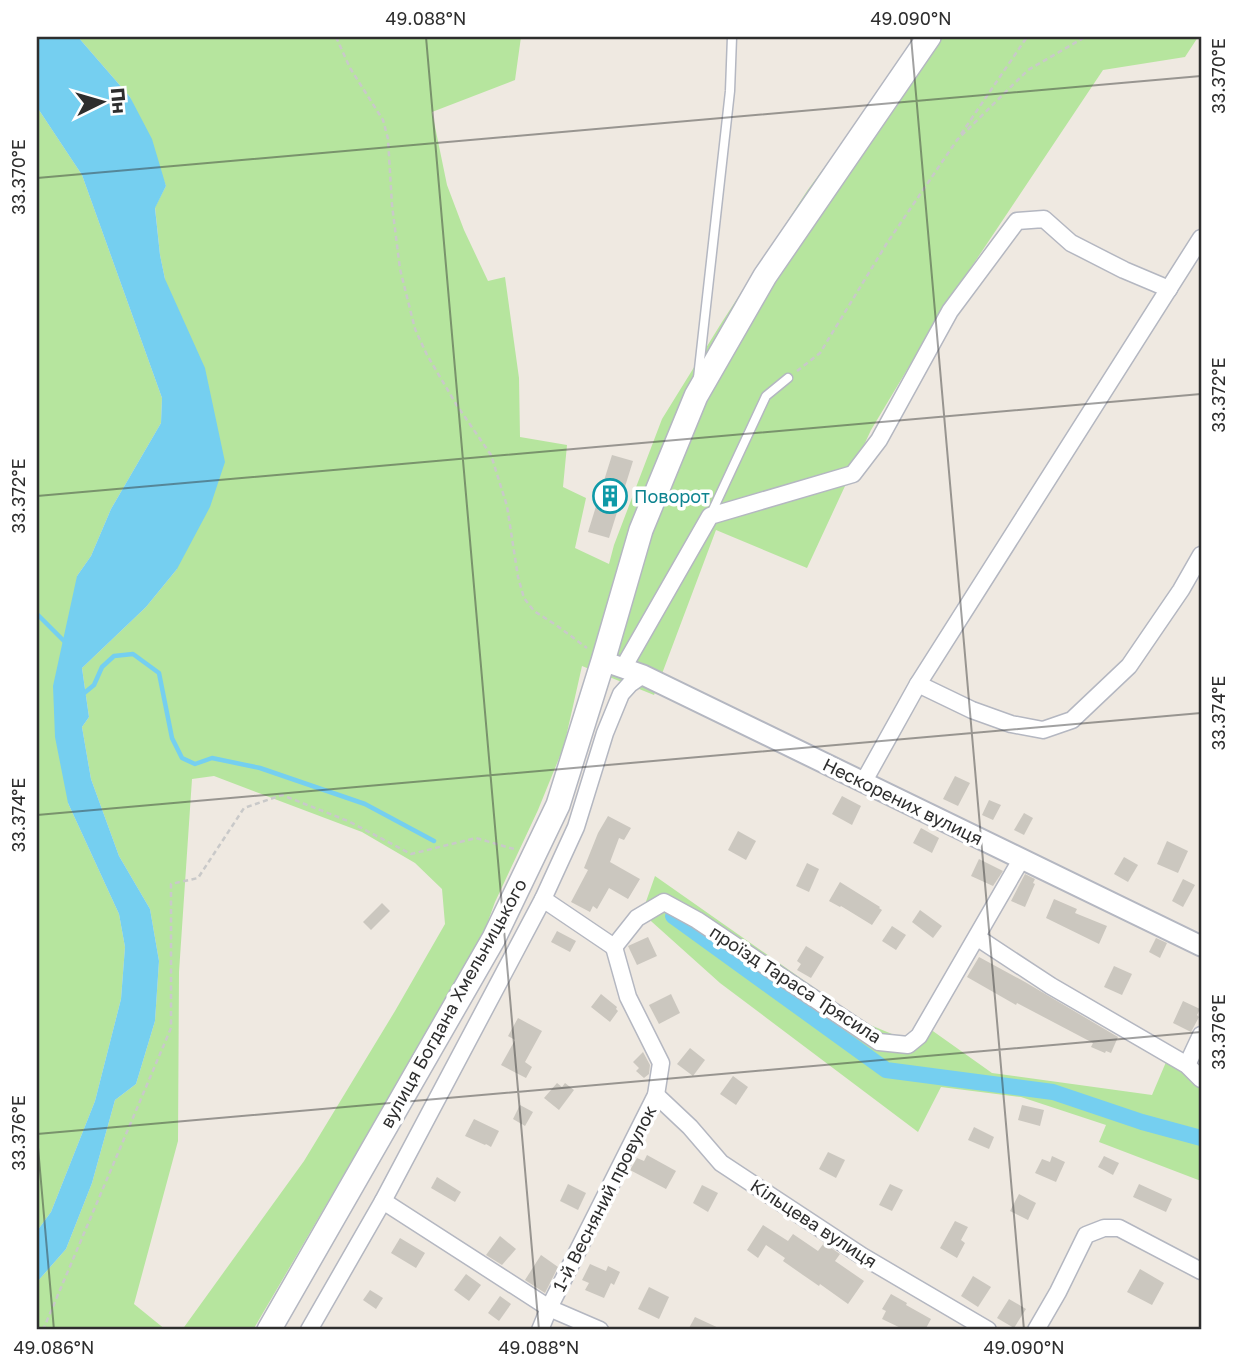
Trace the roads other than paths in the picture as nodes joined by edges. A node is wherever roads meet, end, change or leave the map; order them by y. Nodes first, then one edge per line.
1 (732, 37) edge
2 (929, 37) edge
3 (1201, 238) edge
4 (1169, 289) junction
5 (788, 378) road end
6 (696, 396) junction
7 (710, 516) junction
8 (1201, 555) edge
9 (613, 664) junction
10 (643, 675) junction
11 (918, 684) junction
12 (864, 781) junction
13 (1023, 858) junction
14 (543, 899) junction
15 (978, 938) junction
16 (1201, 946) edge
17 (614, 947) junction
18 (1201, 1035) edge
19 (1187, 1065) junction
20 (1201, 1079) edge
21 (656, 1095) junction
22 (383, 1201) junction
23 (1201, 1271) edge
24 (549, 1308) junction
25 (269, 1330) edge
26 (309, 1330) edge
27 (540, 1330) edge
28 (600, 1330) edge
29 (988, 1330) edge
30 (1036, 1330) edge

1 - 6 lane
2 - 6 main road, вулиця Богдана Хмельницького
3 - 4 street
4 - 7 street
4 - 11 street
5 - 7 lane
6 - 9 main road, вулиця Богдана Хмельницького
7 - 9 street
8 - 11 street
9 - 10 street, Нескорених вулиця
9 - 25 main road, вулиця Богдана Хмельницького
10 - 12 street, Нескорених вулиця
10 - 14 street
11 - 12 street
12 - 13 street, Нескорених вулиця
13 - 15 street, проїзд Тараса Трясила
13 - 16 street, Нескорених вулиця
14 - 17 street
14 - 22 street
15 - 17 street, проїзд Тараса Трясила
15 - 19 street
17 - 21 street, 1-й Весняний провулок
18 - 19 street
19 - 20 street
21 - 24 street, 1-й Весняний провулок
21 - 29 street, Кільцева вулиця
22 - 24 street
22 - 26 street
23 - 30 street
24 - 27 street, 1-й Весняний провулок
24 - 28 street

